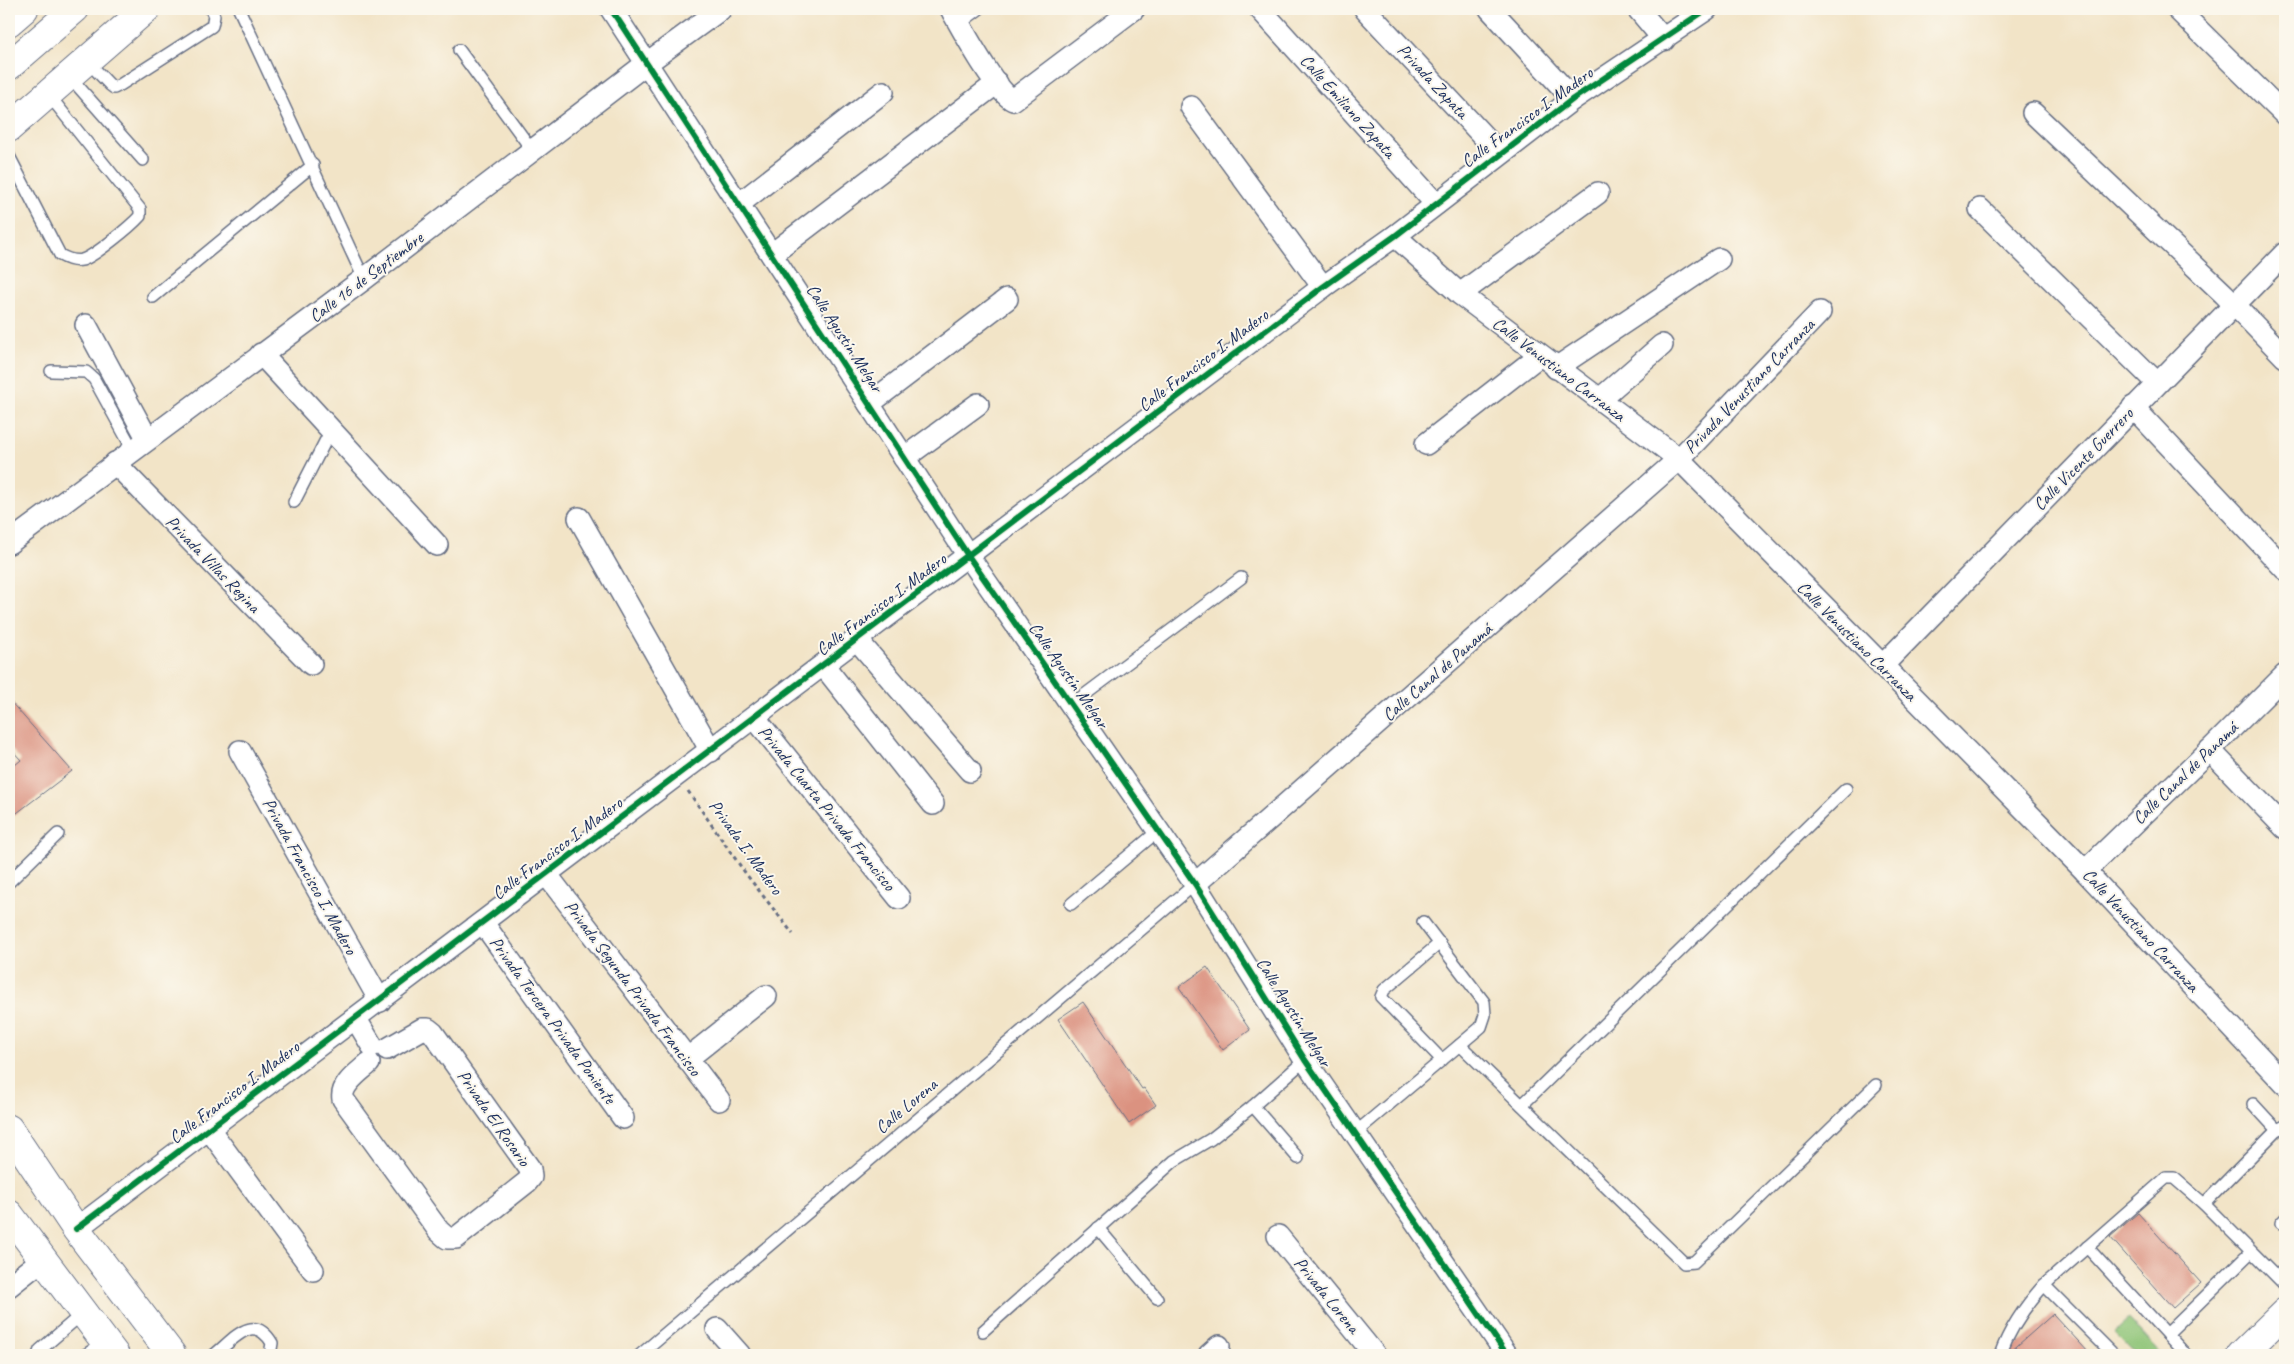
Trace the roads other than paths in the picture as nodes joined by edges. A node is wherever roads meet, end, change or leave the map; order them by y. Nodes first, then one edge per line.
1 (24, 9) edge
2 (75, 9) edge
3 (146, 9) edge
4 (211, 9) edge
5 (239, 9) edge
6 (611, 9) edge
7 (721, 9) edge
8 (979, 9) edge
9 (1134, 9) edge
10 (1260, 9) edge
11 (1365, 9) edge
12 (1490, 9) edge
13 (1638, 9) edge
14 (1707, 9) edge
15 (2177, 9) edge
16 (955, 16) edge
17 (9, 22) edge
18 (1664, 40) junction
19 (459, 50) dead end
20 (647, 63) junction
21 (9, 66) edge
22 (78, 68) junction
23 (997, 83) junction
24 (883, 92) dead end
25 (48, 94) junction
26 (1573, 99) junction
27 (1191, 107) dead end
28 (2032, 113) dead end
29 (2285, 115) edge
30 (9, 128) edge
31 (532, 150) junction
32 (1500, 154) junction
33 (9, 156) edge
34 (143, 160) dead end
35 (313, 165) junction
36 (1598, 193) dead end
37 (739, 204) junction
38 (1436, 204) junction
39 (1980, 209) dead end
40 (1395, 236) junction
41 (2285, 252) edge
42 (772, 254) junction
43 (1719, 259) dead end
44 (364, 279) junction
45 (1323, 287) junction
46 (1460, 294) junction
47 (153, 297) dead end
48 (1007, 299) dead end
49 (2234, 304) junction
50 (1820, 312) dead end
51 (86, 325) dead end
52 (1662, 345) dead end
53 (261, 354) junction
54 (2285, 357) edge
55 (1548, 362) junction
56 (50, 371) dead end
57 (2158, 382) junction
58 (1600, 399) junction
59 (869, 404) junction
60 (978, 404) dead end
61 (2133, 407) junction
62 (332, 430) junction
63 (140, 444) junction
64 (1426, 444) dead end
65 (904, 458) junction
66 (1679, 459) junction
67 (116, 463) junction
68 (294, 502) dead end
69 (579, 518) dead end
70 (9, 543) edge
71 (437, 544) dead end
72 (969, 557) junction
73 (2285, 569) edge
74 (1241, 578) dead end
75 (858, 641) junction
76 (310, 664) dead end
77 (824, 666) junction
78 (1882, 666) junction
79 (2285, 674) edge
80 (1071, 705) junction
81 (755, 718) junction
82 (2210, 750) junction
83 (240, 751) dead end
84 (711, 751) junction
85 (970, 771) dead end
86 (1846, 789) dead end
87 (933, 804) dead end
88 (2285, 828) edge
89 (1158, 830) junction
90 (58, 834) dead end
91 (2085, 871) junction
92 (547, 875) junction
93 (9, 882) edge
94 (1195, 884) junction
95 (899, 898) dead end
96 (1071, 904) dead end
97 (1423, 922) dead end
98 (483, 923) junction
99 (1440, 944) junction
100 (766, 996) dead end
101 (380, 1001) junction
102 (356, 1019) junction
103 (1460, 1045) junction
104 (376, 1052) junction
105 (688, 1059) junction
106 (1305, 1060) junction
107 (1442, 1060) junction
108 (2285, 1084) edge
109 (1876, 1085) dead end
110 (719, 1100) dead end
111 (2253, 1104) dead end
112 (1522, 1105) junction
113 (1253, 1106) junction
114 (623, 1118) dead end
115 (2281, 1128) edge
116 (9, 1129) edge
117 (209, 1129) junction
118 (1355, 1133) junction
119 (1298, 1158) dead end
120 (2204, 1204) junction
121 (9, 1214) edge
122 (1098, 1228) junction
123 (76, 1229) junction
124 (1278, 1236) dead end
125 (2087, 1247) junction
126 (2252, 1252) junction
127 (43, 1260) junction
128 (313, 1270) dead end
129 (2044, 1285) junction
130 (2285, 1285) edge
131 (9, 1286) edge
132 (1158, 1298) dead end
133 (2285, 1312) edge
134 (83, 1313) junction
135 (717, 1329) dead end
136 (983, 1331) dead end
137 (2167, 1334) junction
138 (102, 1351) edge
139 (38, 1355) edge
140 (172, 1355) edge
141 (214, 1355) edge
142 (270, 1355) edge
143 (640, 1355) edge
144 (740, 1355) edge
145 (1375, 1355) edge
146 (1506, 1355) edge
147 (2000, 1355) edge
148 (2114, 1355) edge
149 (2186, 1355) edge
150 (2241, 1355) edge

1 - 17 main road
2 - 21 main road
3 - 22 main road
4 - 22 lane
5 - 35 lane
6 - 20 street, Calle Agustín Melgar
7 - 20 street, Calle 16 de Septiembre
8 - 16 lane
9 - 23 street
10 - 38 street, Calle Emiliano Zapata
11 - 32 street, Privada Zapata
12 - 26 street
13 - 18 street
14 - 18 street, Calle Francisco I. Madero
15 - 29 street
16 - 23 street
18 - 26 street, Calle Francisco I. Madero
19 - 31 lane
20 - 31 street, Calle 16 de Septiembre
20 - 37 street, Calle Agustín Melgar
22 - 25 main road
22 - 34 lane
23 - 42 street
24 - 37 street
25 - 30 main road
25 - 33 lane
26 - 32 street, Calle Francisco I. Madero
27 - 45 street
28 - 49 street
31 - 44 street, Calle 16 de Septiembre
32 - 38 street, Calle Francisco I. Madero
35 - 44 lane
35 - 47 lane
36 - 46 street
37 - 42 street, Calle Agustín Melgar
38 - 40 street, Calle Francisco I. Madero
39 - 57 street
40 - 45 street, Calle Francisco I. Madero
40 - 46 street, Calle Venustiano Carranza
41 - 49 street, Calle Vicente Guerrero
42 - 59 street, Calle Agustín Melgar
43 - 55 street
44 - 53 street, Calle 16 de Septiembre
45 - 72 street, Calle Francisco I. Madero
46 - 55 street, Calle Venustiano Carranza
48 - 59 street
49 - 54 street
49 - 57 street, Calle Vicente Guerrero
50 - 66 street, Privada Venustiano Carranza
51 - 63 street
52 - 58 street
53 - 62 street
53 - 63 street, Calle 16 de Septiembre
55 - 58 street, Calle Venustiano Carranza
55 - 64 street
56 - 63 lane
57 - 61 street, Calle Vicente Guerrero
58 - 66 street, Calle Venustiano Carranza
59 - 65 street, Calle Agustín Melgar
60 - 65 street
61 - 73 street
61 - 78 street, Calle Vicente Guerrero
62 - 68 lane
62 - 71 street
63 - 67 street, Calle 16 de Septiembre
65 - 72 street, Calle Agustín Melgar
66 - 78 street, Calle Venustiano Carranza
66 - 94 street, Calle Canal de Panamá
67 - 70 street, Calle 16 de Septiembre
67 - 76 street, Privada Villas Regina
69 - 84 street
72 - 75 street, Calle Francisco I. Madero
72 - 80 street, Calle Agustín Melgar
74 - 80 lane
75 - 77 street, Calle Francisco I. Madero
75 - 85 street
77 - 81 street, Calle Francisco I. Madero
77 - 87 street
78 - 91 street, Calle Venustiano Carranza
79 - 82 street, Calle Canal de Panamá
80 - 89 street, Calle Agustín Melgar
81 - 84 street, Calle Francisco I. Madero
81 - 95 street, Privada Cuarta Privada Francisco
82 - 88 street
82 - 91 street, Calle Canal de Panamá
83 - 101 street, Privada Francisco I. Madero
84 - 92 street, Calle Francisco I. Madero
86 - 112 lane
89 - 94 street, Calle Agustín Melgar
89 - 96 lane
90 - 93 lane
91 - 108 street, Calle Venustiano Carranza
92 - 98 street, Calle Francisco I. Madero
92 - 105 street, Privada Segunda Privada Francisco
94 - 106 street, Calle Agustín Melgar
94 - 143 lane, Calle Lorena
97 - 99 lane
98 - 101 street, Calle Francisco I. Madero
98 - 114 street, Privada Tercera Privada Poniente
99 - 103 lane
99 - 107 lane
100 - 105 street
101 - 102 street, Calle Francisco I. Madero
102 - 104 street
102 - 117 street, Calle Francisco I. Madero
103 - 107 lane
103 - 112 lane
104 - 104 street, Privada El Rosario
105 - 110 street, Privada Segunda Privada Francisco
106 - 113 lane
106 - 118 street, Calle Agustín Melgar
107 - 118 lane
109 - 112 lane
111 - 115 lane
113 - 119 lane
113 - 122 lane
115 - 120 lane
116 - 123 main road
117 - 123 street, Calle Francisco I. Madero
117 - 128 street
118 - 146 street, Calle Agustín Melgar
120 - 125 lane
120 - 126 lane
121 - 127 main road
122 - 132 lane
122 - 136 lane
123 - 140 main road
124 - 145 street, Privada Lorena
125 - 129 lane
125 - 137 lane
126 - 130 lane
126 - 137 lane
127 - 131 street
127 - 134 main road
129 - 147 lane
129 - 148 lane
133 - 150 main road
134 - 138 main road
134 - 139 lane
135 - 144 street
137 - 149 lane
141 - 142 lane

